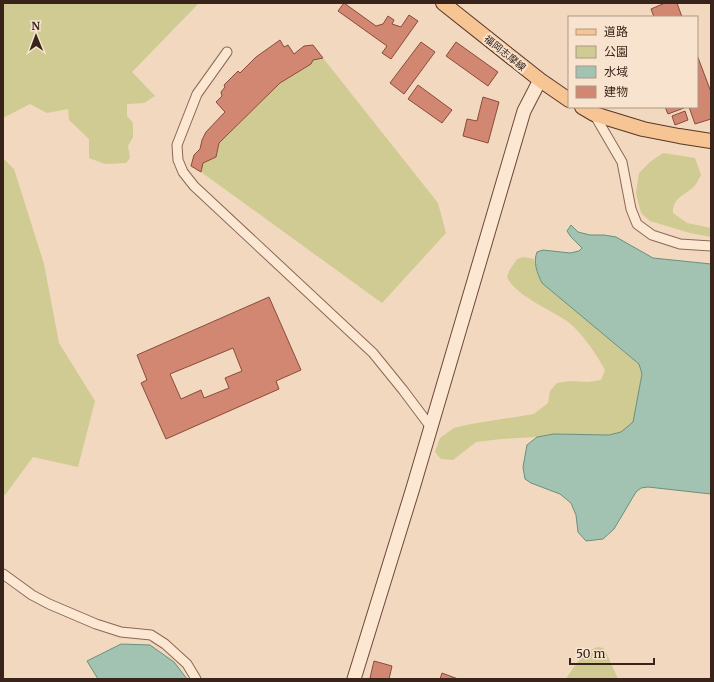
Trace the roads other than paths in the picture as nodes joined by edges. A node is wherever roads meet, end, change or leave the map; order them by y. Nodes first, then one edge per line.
1 (443, 3) edge
2 (227, 52) dead end
3 (540, 80) junction
4 (568, 99) edge
5 (588, 110) edge
6 (711, 140) edge
7 (711, 246) edge
8 (430, 426) junction
9 (3, 574) edge
10 (196, 679) edge
11 (354, 679) edge

1 - 3 main road, 福岡志摩線
2 - 8 street
3 - 4 main road, 福岡志摩線
3 - 8 street
5 - 6 main road
5 - 7 street
8 - 11 street
9 - 10 street

